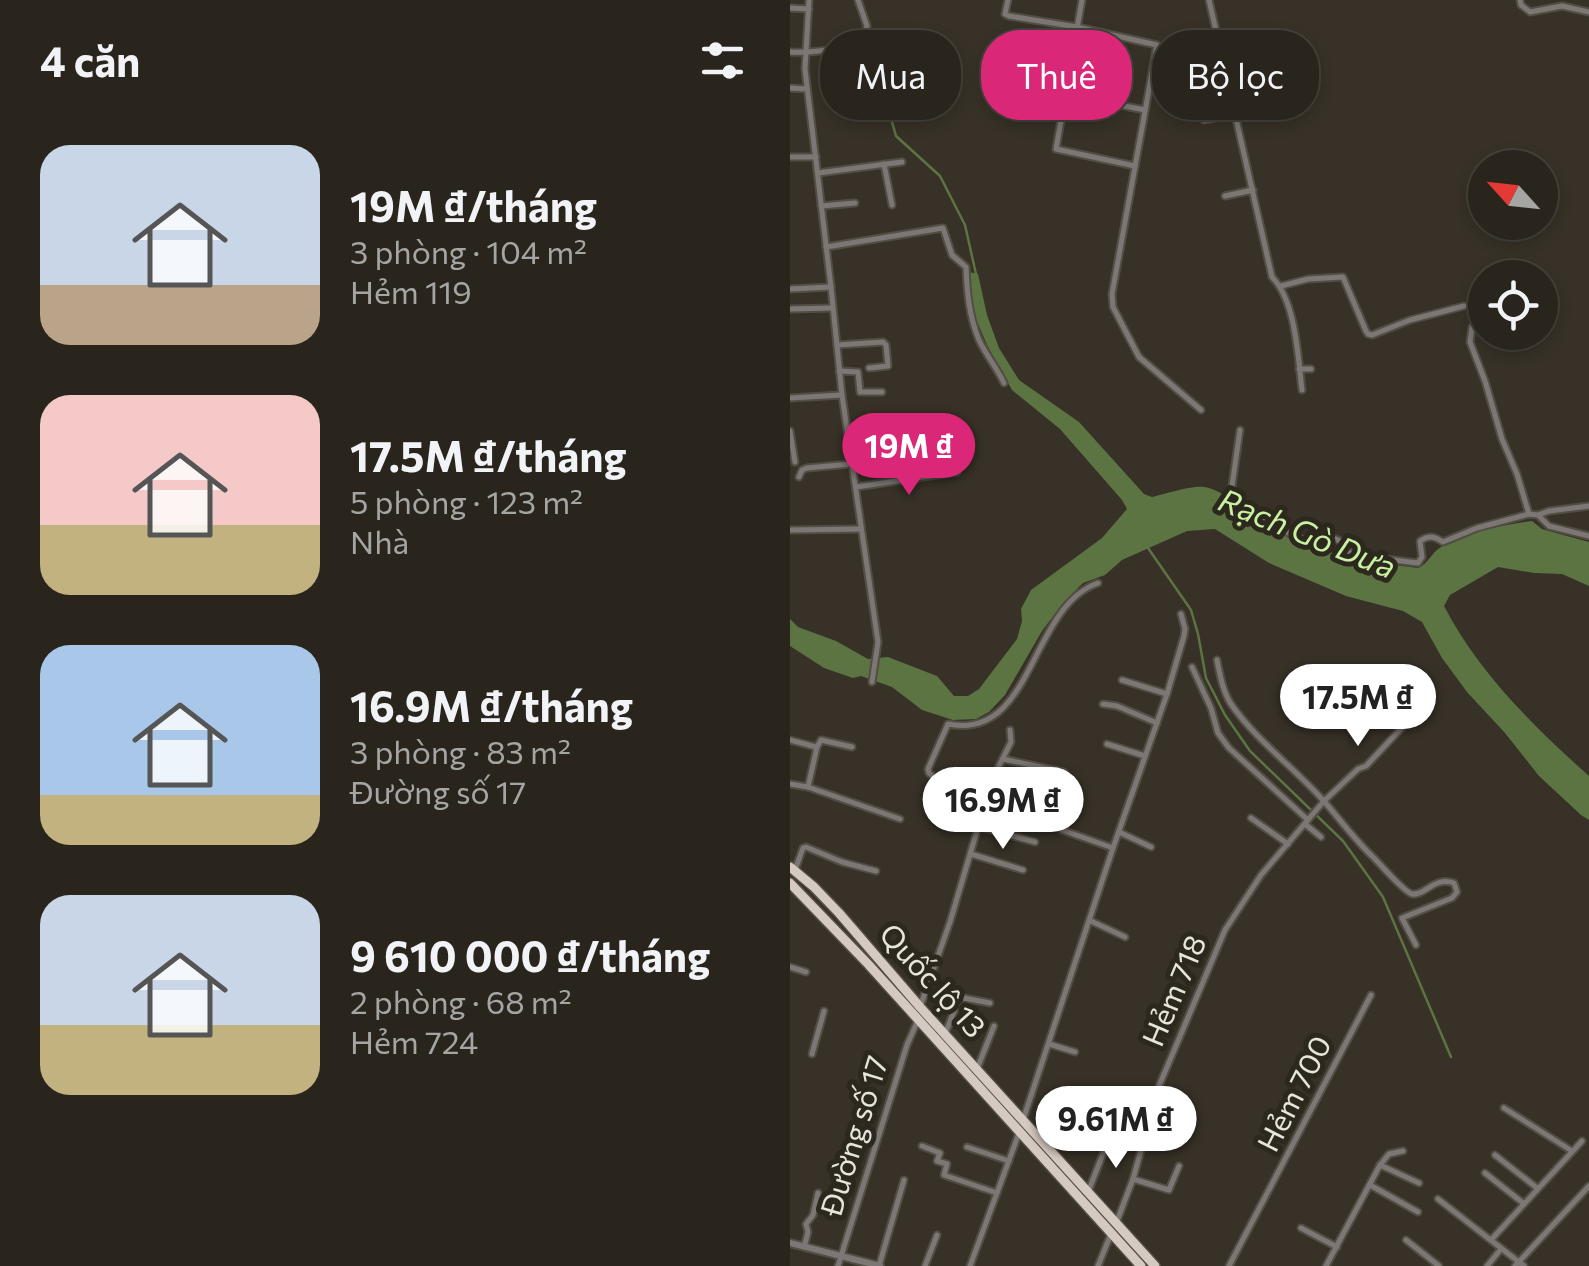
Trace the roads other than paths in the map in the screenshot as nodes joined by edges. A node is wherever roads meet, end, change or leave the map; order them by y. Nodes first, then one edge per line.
1 (809, 0) edge
2 (858, 0) edge
3 (1008, 0) edge
4 (1082, 0) edge
5 (1210, 0) edge
6 (1520, 0) edge
7 (790, 8) edge
8 (809, 10) junction
9 (1589, 12) edge
10 (1077, 27) junction
11 (866, 30) edge
12 (1077, 30) edge
13 (1217, 30) edge
14 (820, 51) edge
15 (790, 52) edge
16 (806, 53) junction
17 (790, 88) edge
18 (807, 89) junction
19 (1132, 107) edge
20 (1146, 110) junction
21 (1061, 120) edge
22 (1237, 120) edge
23 (790, 156) edge
24 (816, 156) junction
25 (902, 162) dead end
26 (884, 164) junction
27 (1135, 166) junction
28 (818, 173) junction
29 (1254, 190) junction
30 (1225, 196) dead end
31 (856, 203) dead end
32 (892, 205) dead end
33 (822, 206) junction
34 (826, 247) junction
35 (1281, 286) junction
36 (832, 288) junction
37 (790, 289) edge
38 (1464, 306) dead end
39 (834, 308) junction
40 (790, 309) edge
41 (837, 345) junction
42 (1473, 350) edge
43 (869, 368) dead end
44 (1311, 368) dead end
45 (1300, 369) junction
46 (839, 371) junction
47 (1004, 383) dead end
48 (1302, 390) dead end
49 (882, 392) dead end
50 (842, 396) junction
51 (790, 398) edge
52 (1201, 410) dead end
53 (790, 430) edge
54 (1240, 430) dead end
55 (871, 448) dead end
56 (850, 450) junction
57 (795, 462) dead end
58 (852, 464) junction
59 (957, 472) dead end
60 (799, 477) dead end
61 (856, 487) junction
62 (1589, 506) edge
63 (1529, 514) junction
64 (1538, 515) junction
65 (861, 529) junction
66 (790, 530) edge
67 (1589, 536) edge
68 (1098, 583) dead end
69 (1180, 614) dead end
70 (1217, 660) dead end
71 (1192, 668) dead end
72 (1122, 680) dead end
73 (872, 682) dead end
74 (1168, 694) junction
75 (1103, 704) dead end
76 (1410, 719) dead end
77 (1157, 723) junction
78 (1010, 730) dead end
79 (790, 740) edge
80 (1107, 744) dead end
81 (852, 747) dead end
82 (817, 748) junction
83 (1145, 756) junction
84 (1002, 759) junction
85 (1064, 772) dead end
86 (790, 784) edge
87 (808, 787) junction
88 (988, 797) junction
89 (1324, 801) junction
90 (1251, 818) dead end
91 (900, 819) dead end
92 (1306, 822) junction
93 (980, 827) junction
94 (1062, 830) dead end
95 (1119, 832) junction
96 (1321, 836) dead end
97 (1035, 842) dead end
98 (1288, 844) junction
99 (1151, 847) dead end
100 (1113, 848) junction
101 (971, 854) junction
102 (792, 868) edge
103 (1023, 870) dead end
104 (876, 871) dead end
105 (790, 883) edge
106 (1091, 921) junction
107 (1125, 936) dead end
108 (1416, 945) dead end
109 (790, 967) edge
110 (806, 972) dead end
111 (1371, 995) dead end
112 (990, 1003) dead end
113 (920, 1007) junction
114 (824, 1011) dead end
115 (918, 1020) junction
116 (994, 1026) dead end
117 (945, 1034) junction
118 (1049, 1044) junction
119 (1075, 1052) dead end
120 (812, 1054) dead end
121 (977, 1069) junction
122 (1504, 1108) dead end
123 (1023, 1120) junction
124 (1020, 1132) junction
125 (1110, 1136) dead end
126 (1582, 1141) dead end
127 (922, 1146) dead end
128 (967, 1147) dead end
129 (1403, 1151) dead end
130 (1572, 1151) junction
131 (1495, 1155) dead end
132 (1009, 1162) junction
133 (1380, 1165) junction
134 (1180, 1166) dead end
135 (1485, 1173) dead end
136 (1133, 1179) junction
137 (904, 1180) dead end
138 (1420, 1182) dead end
139 (1370, 1185) junction
140 (1589, 1186) edge
141 (1537, 1188) junction
142 (1088, 1192) junction
143 (818, 1193) dead end
144 (997, 1193) junction
145 (1438, 1199) dead end
146 (1523, 1203) junction
147 (1418, 1212) dead end
148 (1116, 1224) junction
149 (1301, 1228) dead end
150 (1111, 1234) junction
151 (937, 1235) dead end
152 (1406, 1240) dead end
153 (1491, 1240) junction
154 (790, 1243) edge
155 (804, 1246) junction
156 (1337, 1247) junction
157 (1501, 1248) junction
158 (841, 1256) junction
159 (1519, 1264) edge
160 (838, 1266) edge
161 (880, 1266) edge
162 (925, 1266) edge
163 (970, 1266) edge
164 (1098, 1266) edge
165 (1141, 1266) edge
166 (1155, 1266) edge
167 (1229, 1266) edge
168 (1326, 1266) edge
169 (1439, 1266) edge
170 (1487, 1266) edge

1 - 8 street
2 - 11 street
3 - 10 street
4 - 10 street
5 - 13 street
6 - 9 street
7 - 8 street
8 - 16 street
10 - 12 street
10 - 20 street
14 - 16 street
15 - 16 street
16 - 18 street
17 - 18 street
18 - 24 street
19 - 20 street
20 - 27 street
21 - 27 street
22 - 29 street
23 - 24 street
24 - 28 street
25 - 26 street
26 - 28 street
26 - 32 street
27 - 52 street
28 - 33 street
29 - 30 street
29 - 35 street
31 - 33 street
33 - 34 street
34 - 36 street
34 - 47 street
35 - 38 street
35 - 45 street
36 - 37 street
36 - 39 street
39 - 40 street
39 - 41 street
41 - 43 street
41 - 46 street
42 - 63 street
44 - 45 street
45 - 48 street
46 - 49 street
46 - 50 street
50 - 51 street
50 - 56 street
53 - 57 street
54 - 63 street
55 - 56 street
56 - 58 street
58 - 60 street
58 - 61 street
59 - 61 street
61 - 65 street
62 - 64 street
63 - 64 street
64 - 67 street
65 - 66 street
65 - 73 street
68 - 88 street
69 - 74 street
70 - 89 street
71 - 92 street
72 - 74 street
74 - 77 street
75 - 77 street
76 - 89 street, Hẻm 718
77 - 83 street
78 - 84 street
79 - 82 street
80 - 83 street
81 - 82 street
82 - 87 street
83 - 95 street
84 - 85 street
84 - 88 street
86 - 87 street
87 - 91 street
88 - 93 street
89 - 92 street, Hẻm 718
89 - 108 street
90 - 98 street
92 - 96 street
92 - 98 street, Hẻm 718
93 - 97 street
93 - 101 street
94 - 100 street
95 - 99 street
95 - 100 street
98 - 136 street, Hẻm 718
100 - 106 street
101 - 103 street
101 - 113 street
102 - 104 street
102 - 113 highway, Quốc lộ 13
105 - 115 highway, Quốc lộ 13
106 - 107 street
106 - 118 street
109 - 110 street
111 - 167 street, Hẻm 700
112 - 117 street
113 - 117 highway, Quốc lộ 13
114 - 120 street
115 - 124 highway, Quốc lộ 13
115 - 158 street, Đường số 17
116 - 121 street
117 - 121 highway, Quốc lộ 13
118 - 119 street
118 - 123 street
121 - 123 highway, Quốc lộ 13
122 - 130 street
123 - 142 highway, Quốc lộ 13
124 - 132 street
124 - 150 highway, Quốc lộ 13
125 - 142 street
126 - 130 street
127 - 144 street
128 - 132 street
129 - 133 street
130 - 141 street
131 - 141 street
132 - 144 street
133 - 138 street
133 - 139 street
134 - 136 street
135 - 146 street
136 - 148 street, Hẻm 718
137 - 161 street, Đường số 17
139 - 147 street
139 - 156 street
140 - 159 street
141 - 146 street
142 - 148 highway, Quốc lộ 13
143 - 155 street
144 - 163 street
145 - 153 street
146 - 153 street
148 - 166 highway, Quốc lộ 13
149 - 156 street
150 - 164 street
150 - 165 highway, Quốc lộ 13
151 - 162 street
152 - 169 street
153 - 157 street
154 - 155 street
155 - 158 street
156 - 168 street
157 - 159 street
157 - 170 street
158 - 160 street, Đường số 17
158 - 161 street

